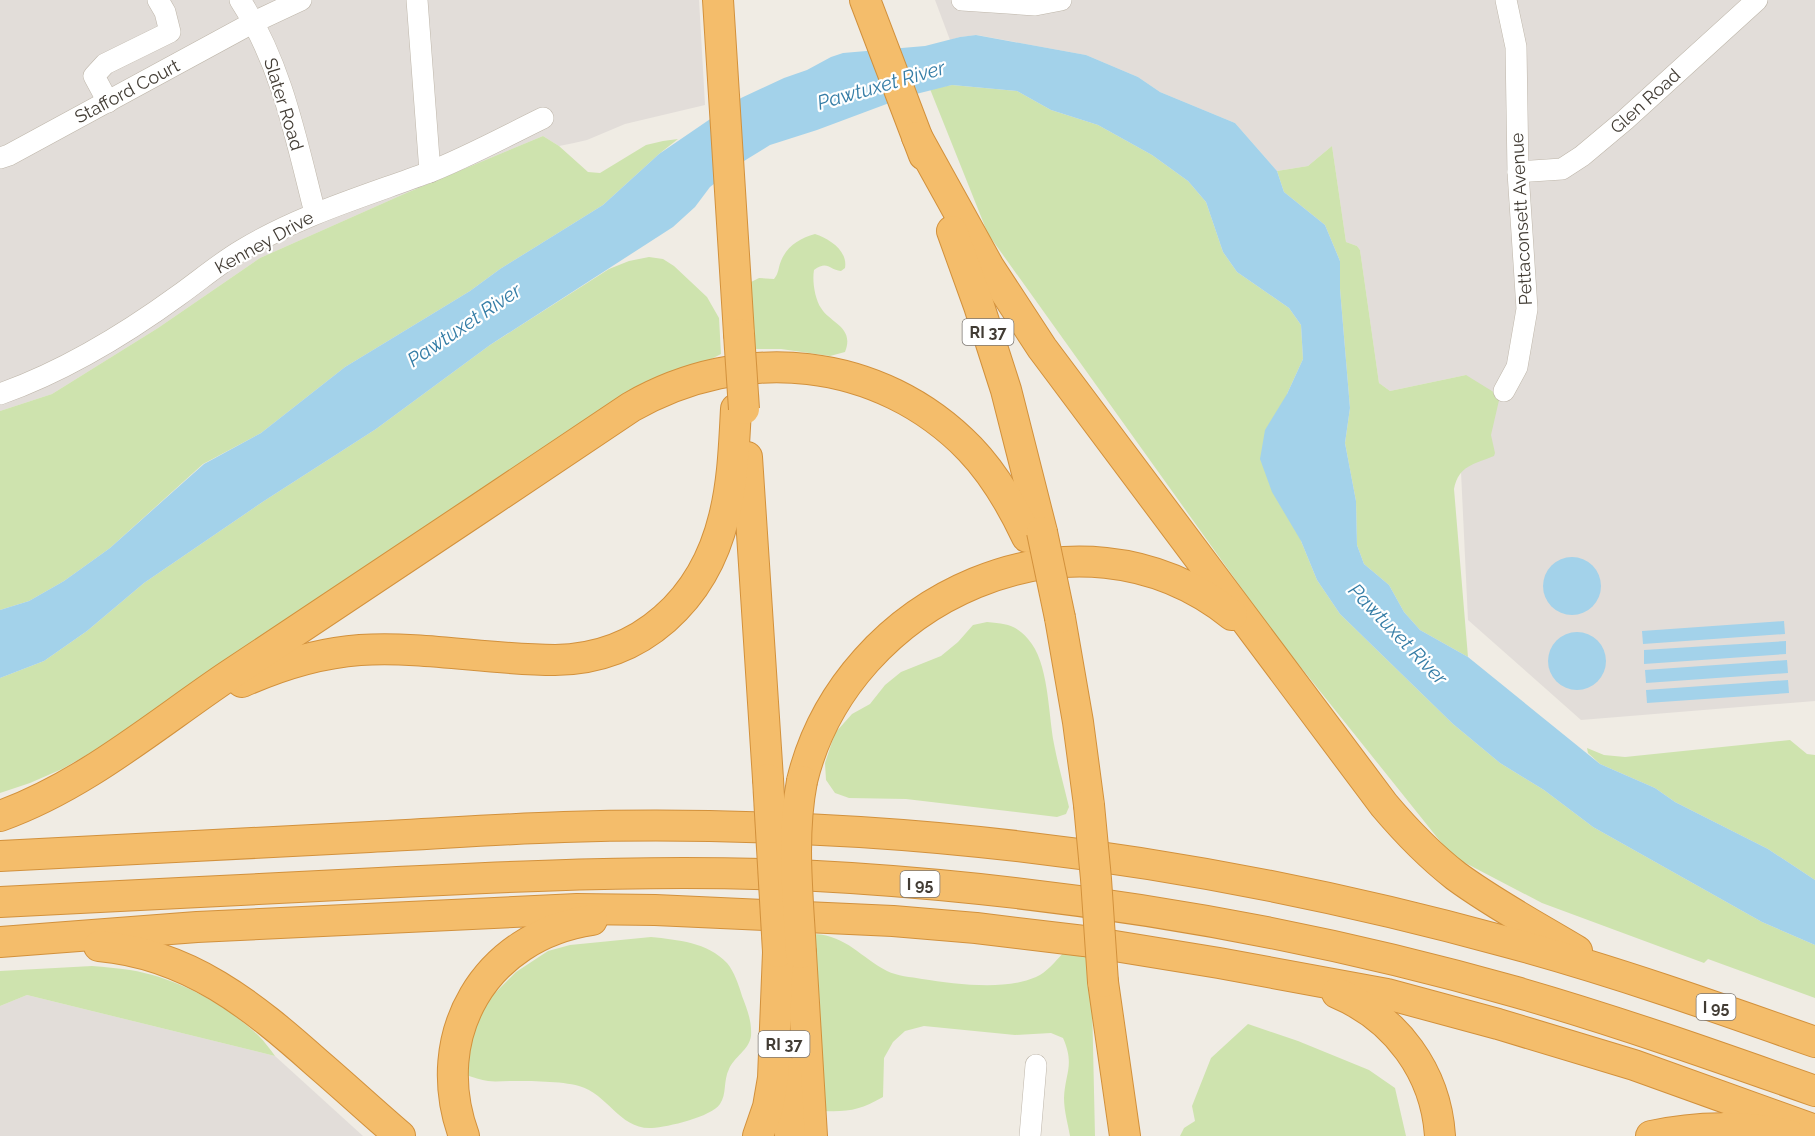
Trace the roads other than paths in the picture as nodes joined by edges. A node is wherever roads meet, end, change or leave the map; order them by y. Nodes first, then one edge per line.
1 (158, 0) edge
2 (240, 0) edge
3 (301, 0) edge
4 (417, 0) edge
5 (718, 0) edge
6 (962, 0) edge
7 (1062, 0) edge
8 (1506, 0) edge
9 (1518, 0) edge
10 (1758, 0) edge
11 (866, 4) edge
12 (254, 22) junction
13 (1515, 43) junction
14 (108, 102) junction
15 (543, 118) dead end
16 (917, 137) junction
17 (0, 158) edge
18 (430, 171) junction
19 (1518, 172) junction
20 (315, 213) junction
21 (1504, 391) dead end
22 (0, 394) edge
23 (740, 409) junction
24 (1034, 534) junction
25 (1269, 650) junction
26 (126, 747) junction
27 (0, 816) edge
28 (0, 856) edge
29 (0, 902) edge
30 (705, 912) junction
31 (0, 943) edge
32 (790, 952) junction
33 (1616, 974) junction
34 (1286, 976) junction
35 (1103, 982) junction
36 (1815, 1042) edge
37 (1036, 1065) dead end
38 (1815, 1091) edge
39 (1815, 1130) edge
40 (400, 1136) edge
41 (464, 1136) edge
42 (758, 1136) edge
43 (790, 1136) edge
44 (812, 1136) edge
45 (1030, 1136) edge
46 (1107, 1136) edge
47 (1125, 1136) edge
48 (1440, 1136) edge
49 (1651, 1136) edge
50 (1792, 1136) edge

1 - 14 street
2 - 12 street, Slater Road
3 - 12 street, Stafford Court
4 - 18 street
5 - 23 highway, RI 37, bridge
6 - 7 street
8 - 13 street, Pettaconsett Avenue
9 - 13 street, Pettaconsett Avenue
10 - 19 street, Glen Road
11 - 16 highway, RI 37
12 - 14 street, Stafford Court
12 - 20 street, Slater Road
13 - 19 street, Pettaconsett Avenue
14 - 17 street, Stafford Court
15 - 18 street, Kenney Drive
16 - 24 highway, RI 37
16 - 25 highway
18 - 20 street, Kenney Drive
19 - 21 street, Pettaconsett Avenue
20 - 22 street, Kenney Drive
23 - 26 highway
23 - 32 highway, RI 37, bridge
24 - 26 highway
24 - 35 highway, RI 37, bridge
25 - 32 highway, bridge
25 - 33 highway
26 - 27 highway
28 - 33 highway, I 95
29 - 38 highway, I 95
30 - 31 highway
30 - 34 highway
30 - 41 highway
31 - 40 highway
32 - 42 highway
32 - 43 highway, RI 37
32 - 44 highway
33 - 36 highway, I 95
34 - 39 highway
34 - 48 highway
35 - 46 highway, RI 37
35 - 47 highway
37 - 45 street
49 - 50 highway

